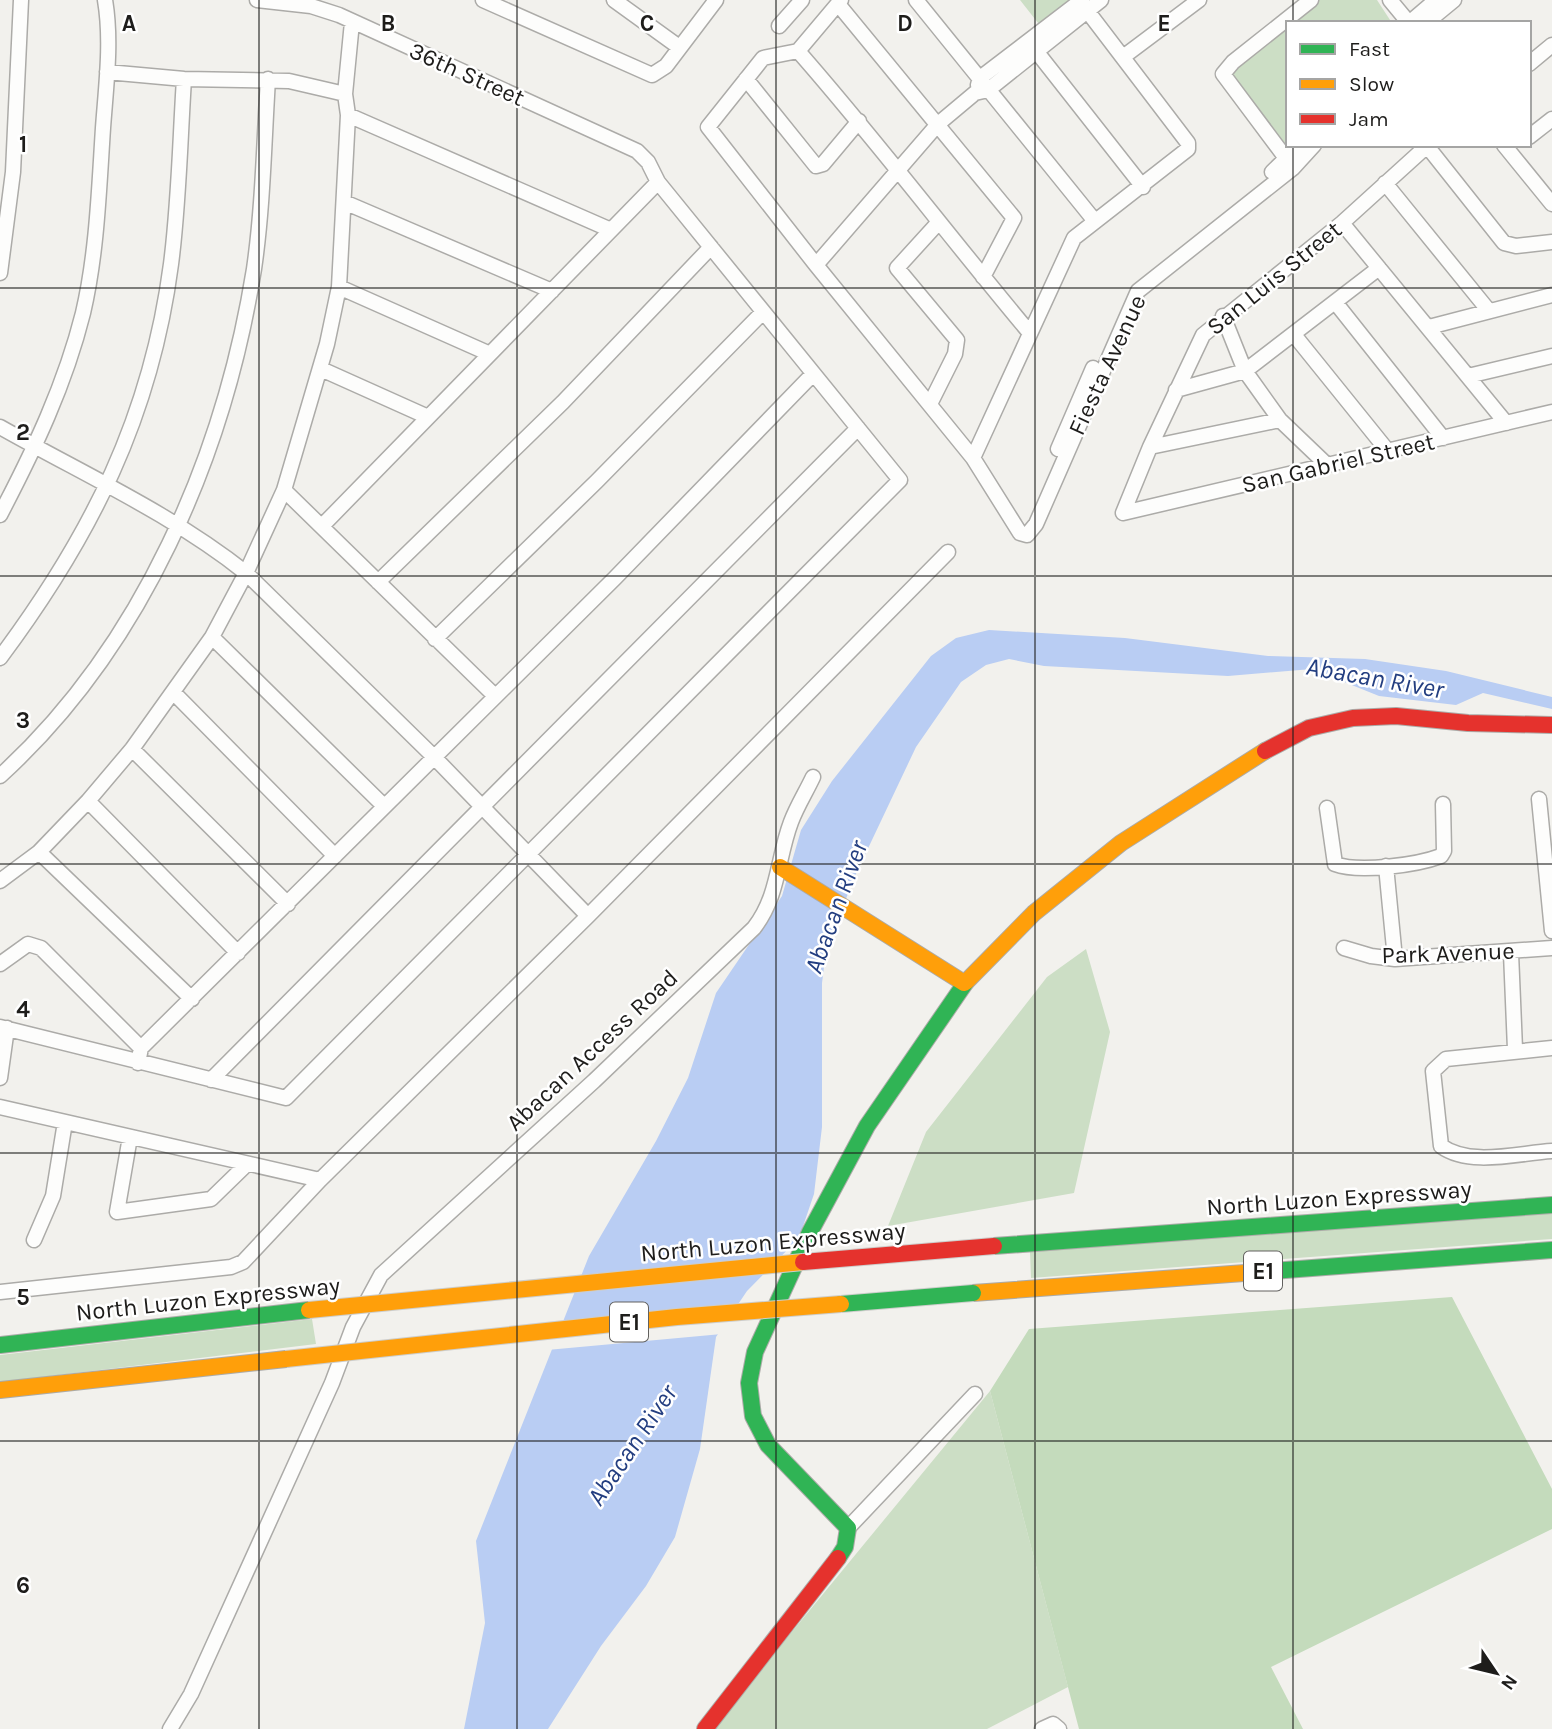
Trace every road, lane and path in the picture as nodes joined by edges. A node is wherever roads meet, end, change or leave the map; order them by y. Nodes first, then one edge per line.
1 (21, 0) edge
2 (105, 0) edge
3 (257, 0) edge
4 (483, 0) edge
5 (614, 0) edge
6 (716, 0) edge
7 (802, 0) edge
8 (916, 0) edge
9 (1101, 0) edge
10 (1199, 0) edge
11 (1311, 0) edge
12 (1390, 0) edge
13 (1436, 0) edge
14 (1454, 0) edge
15 (840, 2) edge
16 (311, 3) edge
17 (1082, 3) edge
18 (1407, 21) edge
19 (1411, 21) edge
20 (1428, 21) edge
21 (352, 22) junction
22 (779, 26) dead end
23 (1552, 45) edge
24 (679, 47) junction
25 (1033, 47) junction
26 (798, 51) junction
27 (1123, 57) junction
28 (1531, 62) edge
29 (107, 72) junction
30 (184, 79) junction
31 (268, 79) junction
32 (746, 79) junction
33 (981, 87) junction
34 (345, 94) junction
35 (348, 116) junction
36 (1552, 119) edge
37 (859, 121) junction
38 (938, 124) junction
39 (1531, 135) edge
40 (1299, 147) edge
41 (1311, 147) edge
42 (1427, 147) edge
43 (1429, 147) edge
44 (1511, 148) edge
45 (1290, 164) junction
46 (7, 172) edge
47 (898, 173) junction
48 (658, 183) junction
49 (1385, 183) junction
50 (1143, 187) junction
51 (1549, 196) edge
52 (344, 202) junction
53 (1094, 220) junction
54 (938, 223) junction
55 (1342, 223) junction
56 (611, 230) junction
57 (1552, 242) edge
58 (711, 247) junction
59 (816, 265) junction
60 (1379, 268) junction
61 (0, 273) edge
62 (983, 277) junction
63 (339, 287) junction
64 (552, 291) junction
65 (1552, 295) edge
66 (1335, 302) junction
67 (1489, 311) junction
68 (763, 312) junction
69 (1223, 316) junction
70 (1429, 327) junction
71 (1029, 332) junction
72 (1295, 336) junction
73 (490, 354) junction
74 (1552, 356) edge
75 (321, 369) junction
76 (1245, 371) junction
77 (813, 374) junction
78 (1468, 376) junction
79 (1176, 390) junction
80 (930, 404) junction
81 (1552, 412) edge
82 (428, 417) junction
83 (1280, 420) junction
84 (1506, 423) junction
85 (0, 427) edge
86 (859, 428) junction
87 (1443, 438) junction
88 (36, 447) junction
89 (1150, 447) junction
90 (1387, 450) junction
91 (973, 457) junction
92 (1326, 464) junction
93 (106, 485) junction
94 (284, 490) junction
95 (1123, 513) joint
96 (0, 515) edge
97 (178, 526) junction
98 (322, 526) junction
99 (948, 552) dead end
100 (246, 573) junction
101 (378, 582) junction
102 (212, 637) junction
103 (435, 639) junction
104 (0, 658) edge
105 (174, 693) junction
106 (494, 695) junction
107 (1552, 725) edge
108 (132, 749) junction
109 (433, 756) junction
110 (0, 776) edge
111 (813, 778) dead end
112 (1539, 799) dead end
113 (88, 801) junction
114 (1443, 804) dead end
115 (384, 806) junction
116 (483, 808) junction
117 (1327, 808) dead end
118 (1548, 850) edge
119 (39, 852) junction
120 (335, 856) junction
121 (529, 856) junction
122 (1386, 866) junction
123 (783, 869) junction
124 (0, 881) edge
125 (288, 904) junction
126 (588, 916) junction
127 (1552, 931) edge
128 (1344, 948) dead end
129 (1552, 948) edge
130 (238, 953) junction
131 (1511, 953) junction
132 (1395, 959) junction
133 (0, 964) edge
134 (964, 983) junction
135 (192, 999) junction
136 (4, 1027) edge
137 (141, 1048) junction
138 (1552, 1048) edge
139 (1515, 1049) junction
140 (138, 1063) junction
141 (0, 1078) edge
142 (211, 1080) junction
143 (0, 1107) edge
144 (65, 1122) junction
145 (130, 1137) junction
146 (1552, 1151) edge
147 (247, 1164) junction
148 (320, 1180) junction
149 (1552, 1205) edge
150 (34, 1240) dead end
151 (1552, 1250) edge
152 (0, 1292) edge
153 (0, 1345) edge
154 (0, 1390) edge
155 (975, 1394) dead end
156 (848, 1528) junction
157 (170, 1729) edge
158 (705, 1729) edge
159 (1042, 1729) edge
160 (1059, 1729) edge

1 - 46 street
2 - 29 street
3 - 16 street, 36th Street
4 - 24 street
5 - 24 street
6 - 24 street
7 - 22 street
8 - 33 street
9 - 17 street
10 - 27 street
11 - 45 street
12 - 18 street
13 - 19 street
14 - 20 street
15 - 26 street
15 - 38 street
16 - 21 street, 36th Street
17 - 25 street
17 - 27 street
21 - 34 street
21 - 48 street, 36th Street
23 - 28 street
25 - 33 street
25 - 50 street
26 - 32 street
26 - 37 street
27 - 50 street
29 - 30 street
29 - 88 street
30 - 31 street
30 - 93 street
31 - 34 street
31 - 97 street
32 - 37 street
32 - 59 street
33 - 38 street
33 - 53 street
34 - 35 street
35 - 52 street
35 - 56 street
36 - 39 street
37 - 47 street
38 - 47 street
38 - 62 street
40 - 45 street, Fiesta Avenue
41 - 45 street, Fiesta Avenue
42 - 49 street, San Luis Street
43 - 57 street
44 - 51 street
45 - 91 street, Fiesta Avenue
46 - 61 street
47 - 54 street
47 - 59 street
48 - 56 street
48 - 58 street, 36th Street
49 - 55 street, San Luis Street
49 - 67 street
50 - 53 street
52 - 63 street
52 - 64 street
53 - 71 street
54 - 62 street
54 - 80 street
55 - 60 street
55 - 69 street, San Luis Street
56 - 64 street
58 - 68 street, 36th Street
58 - 101 street
59 - 80 street
60 - 66 street
60 - 70 street
62 - 71 street
63 - 73 street
63 - 75 street
64 - 73 street
65 - 67 street
66 - 72 street
66 - 87 street
67 - 70 street
68 - 77 street, 36th Street
68 - 103 street
69 - 76 street
69 - 79 street, San Luis Street
70 - 78 street
71 - 91 street
72 - 76 street
72 - 90 street
73 - 82 street
74 - 78 street
75 - 82 street
75 - 94 street
76 - 79 street
76 - 83 street
77 - 86 street, 36th Street
77 - 106 street
78 - 84 street
79 - 89 street, San Luis Street
80 - 91 street
81 - 84 street, San Gabriel Street
82 - 98 street
83 - 89 street
83 - 92 street
84 - 87 street, San Gabriel Street
85 - 88 street
86 - 116 street
86 - 121 street, 36th Street
87 - 90 street, San Gabriel Street
88 - 93 street
88 - 96 street
89 - 95 street, San Luis Street
90 - 92 street, San Gabriel Street
92 - 95 street, San Gabriel Street
93 - 97 street
93 - 104 street
94 - 98 street
94 - 100 street
97 - 100 street
97 - 110 street
98 - 101 street
99 - 126 street
100 - 102 street
100 - 109 street
101 - 103 street
102 - 105 street
102 - 115 street
103 - 106 street
105 - 108 street
105 - 120 street
106 - 109 street
107 - 134 main road
108 - 113 street
108 - 125 street
109 - 115 street
109 - 116 street
111 - 123 street, Abacan Access Road
112 - 118 street
113 - 119 street
113 - 130 street
114 - 122 street
115 - 120 street
116 - 121 street
116 - 142 street
117 - 122 street
118 - 127 street
119 - 124 street
119 - 135 street
120 - 125 street
121 - 126 street
121 - 142 street
122 - 132 street
123 - 134 main road
123 - 157 street, Abacan Access Road
125 - 130 street
126 - 148 street
128 - 132 street, Park Avenue
129 - 131 street, Park Avenue
130 - 135 street
131 - 132 street, Park Avenue
131 - 139 street
133 - 137 street
134 - 156 main road
135 - 137 street
136 - 140 street
136 - 141 street
137 - 140 street
138 - 139 street
139 - 146 street
140 - 142 street
143 - 144 street
144 - 145 street
144 - 150 street
145 - 147 street
145 - 147 street
147 - 148 street
148 - 152 street
149 - 153 main road, North Luzon Expressway / E1, bridge
151 - 154 main road, E1, bridge
155 - 156 street
156 - 158 main road
159 - 160 street

